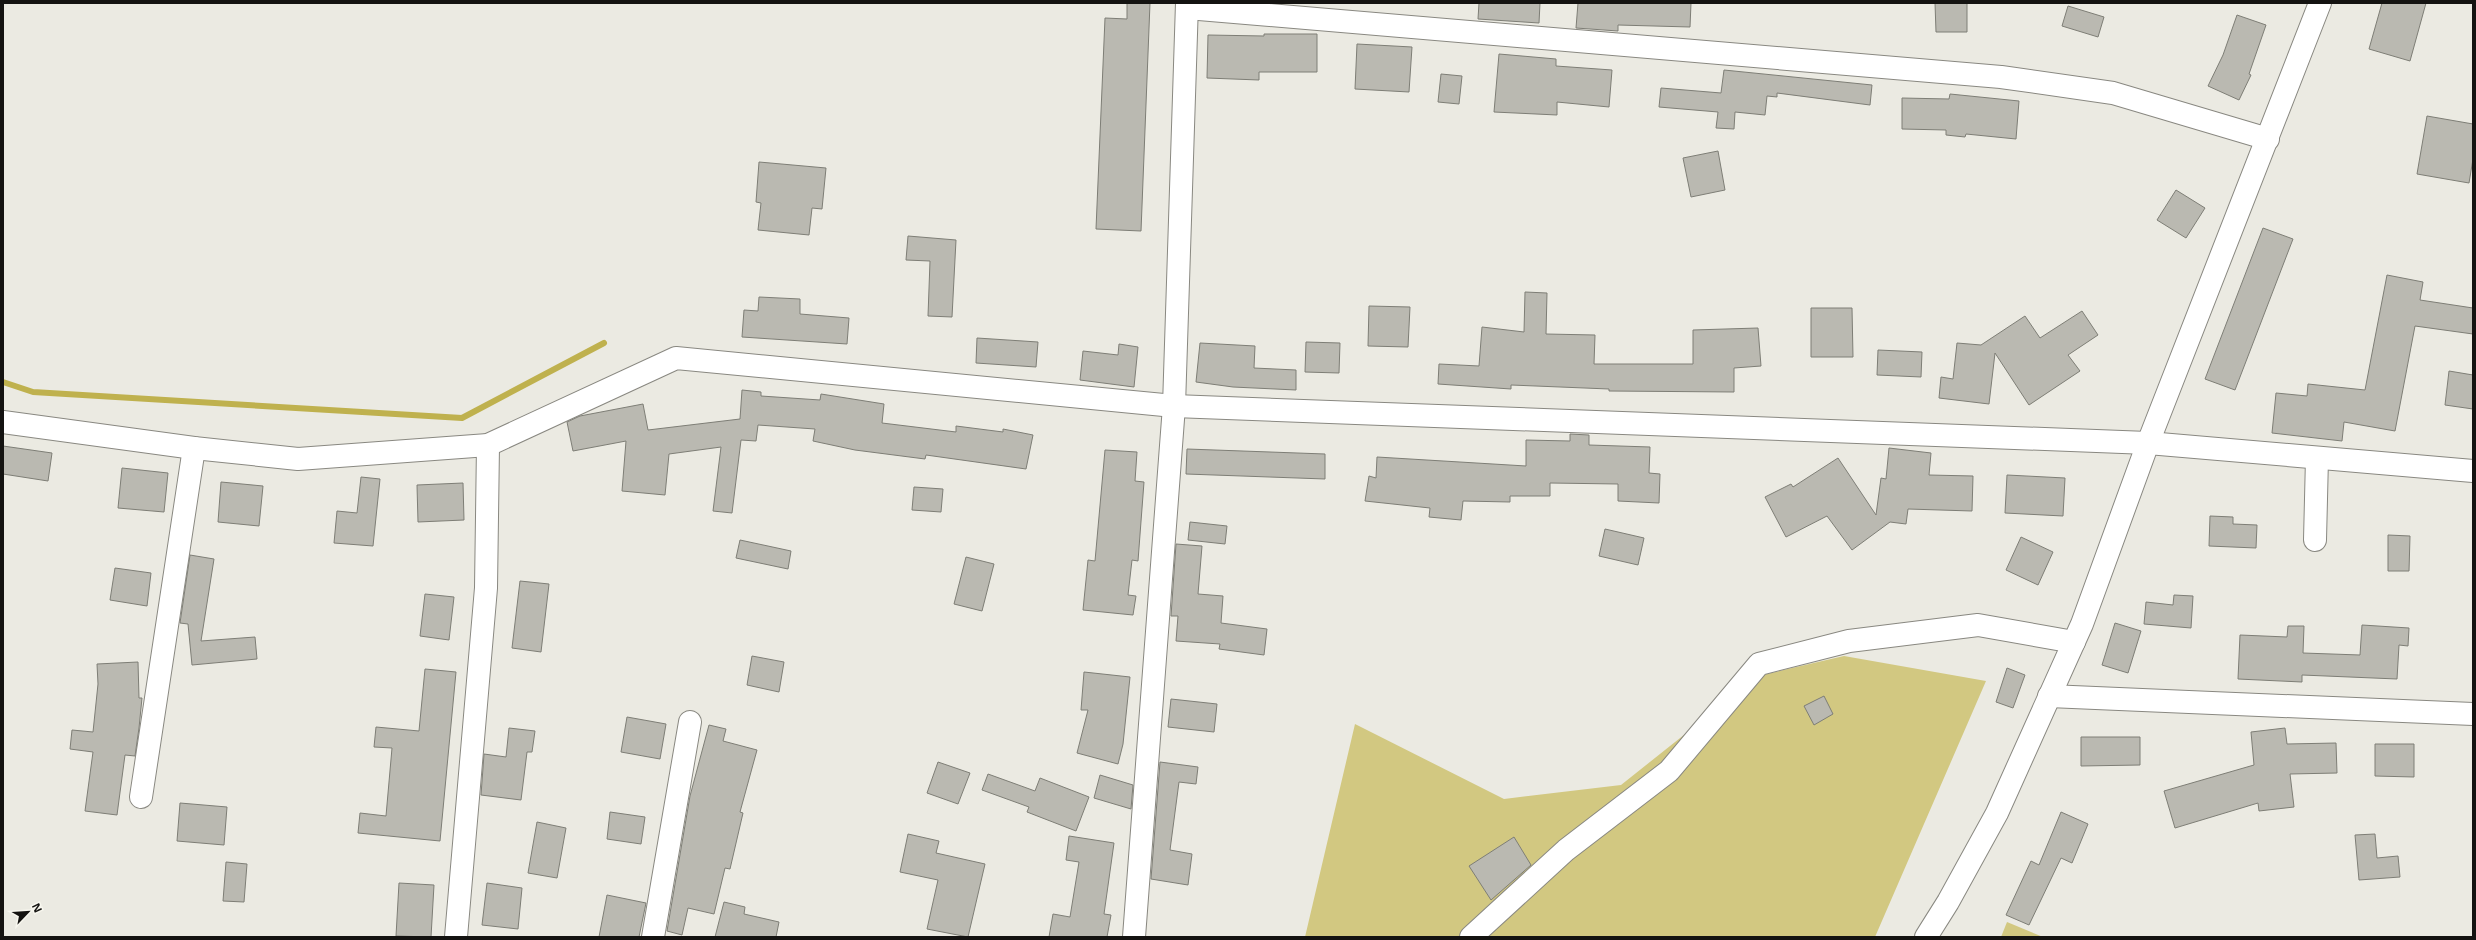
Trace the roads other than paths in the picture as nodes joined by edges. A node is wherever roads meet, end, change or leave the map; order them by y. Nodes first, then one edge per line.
1 (2320, 3) edge
2 (1187, 5) edge
3 (2268, 139) junction
4 (1174, 406) junction
5 (3, 422) edge
6 (2148, 444) junction
7 (488, 445) junction
8 (194, 448) junction
9 (2317, 458) junction
10 (2473, 471) edge
11 (2315, 540) dead end
12 (2074, 642) junction
13 (2050, 696) junction
14 (2473, 714) edge
15 (690, 722) dead end
16 (141, 797) dead end
17 (456, 937) edge
18 (652, 937) edge
19 (1134, 937) edge
20 (1471, 937) edge
21 (1926, 937) edge

1 - 3 street
2 - 3 street
2 - 4 street
3 - 6 street
4 - 6 street
4 - 7 street
4 - 19 street
5 - 8 street
6 - 9 street
6 - 12 street
7 - 8 street
7 - 17 street
8 - 16 street
9 - 10 street
9 - 11 street
12 - 13 street
12 - 20 street
13 - 14 street
13 - 21 street
15 - 18 street

